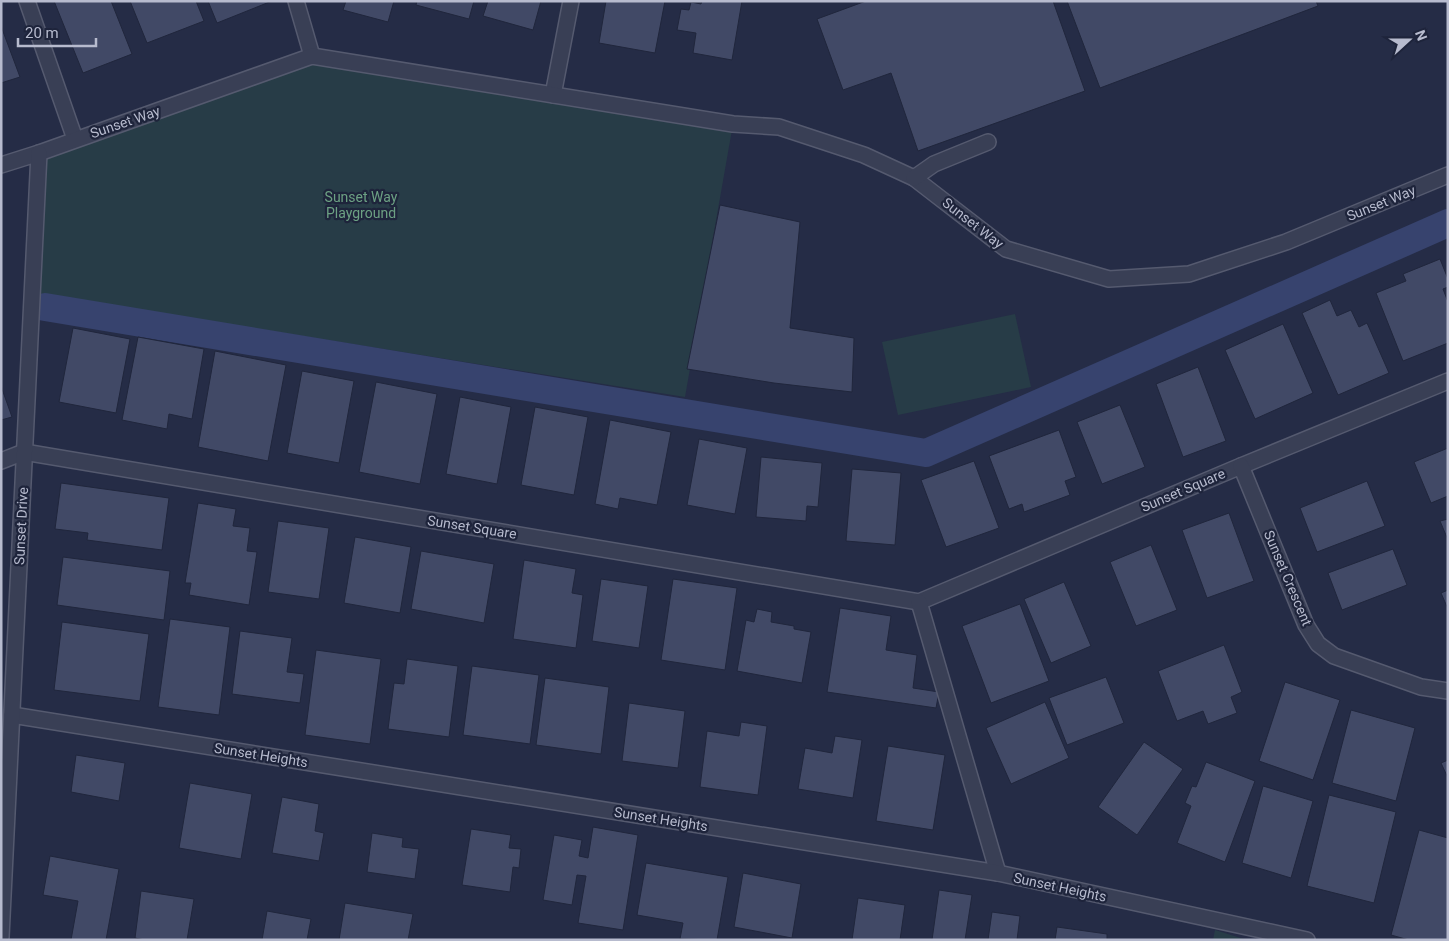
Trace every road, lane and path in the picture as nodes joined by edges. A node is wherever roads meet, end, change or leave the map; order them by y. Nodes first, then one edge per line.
1 (27, 1) edge
2 (296, 1) edge
3 (571, 1) edge
4 (312, 56) junction
5 (553, 95) junction
6 (75, 139) junction
7 (988, 142) dead end
8 (38, 154) junction
9 (1, 165) edge
10 (1448, 175) edge
11 (914, 178) junction
12 (1448, 381) edge
13 (24, 452) junction
14 (1, 461) edge
15 (1241, 466) junction
16 (919, 602) junction
17 (1448, 691) edge
18 (12, 715) junction
19 (998, 873) junction
20 (1, 937) edge
21 (1307, 940) edge

1 - 6 street, Sunset Way
2 - 4 street
3 - 5 street
4 - 5 street, Sunset Way
4 - 6 street, Sunset Way
5 - 11 street, Sunset Way
6 - 8 street
7 - 11 street
8 - 9 street
8 - 13 street, Sunset Drive
10 - 11 street, Sunset Way
12 - 15 street, Sunset Square
13 - 14 street
13 - 16 street, Sunset Square
13 - 18 street, Sunset Drive
15 - 16 street, Sunset Square
15 - 17 street, Sunset Crescent
16 - 19 street
18 - 19 street, Sunset Heights
18 - 20 street, Sunset Drive
19 - 21 street, Sunset Heights

